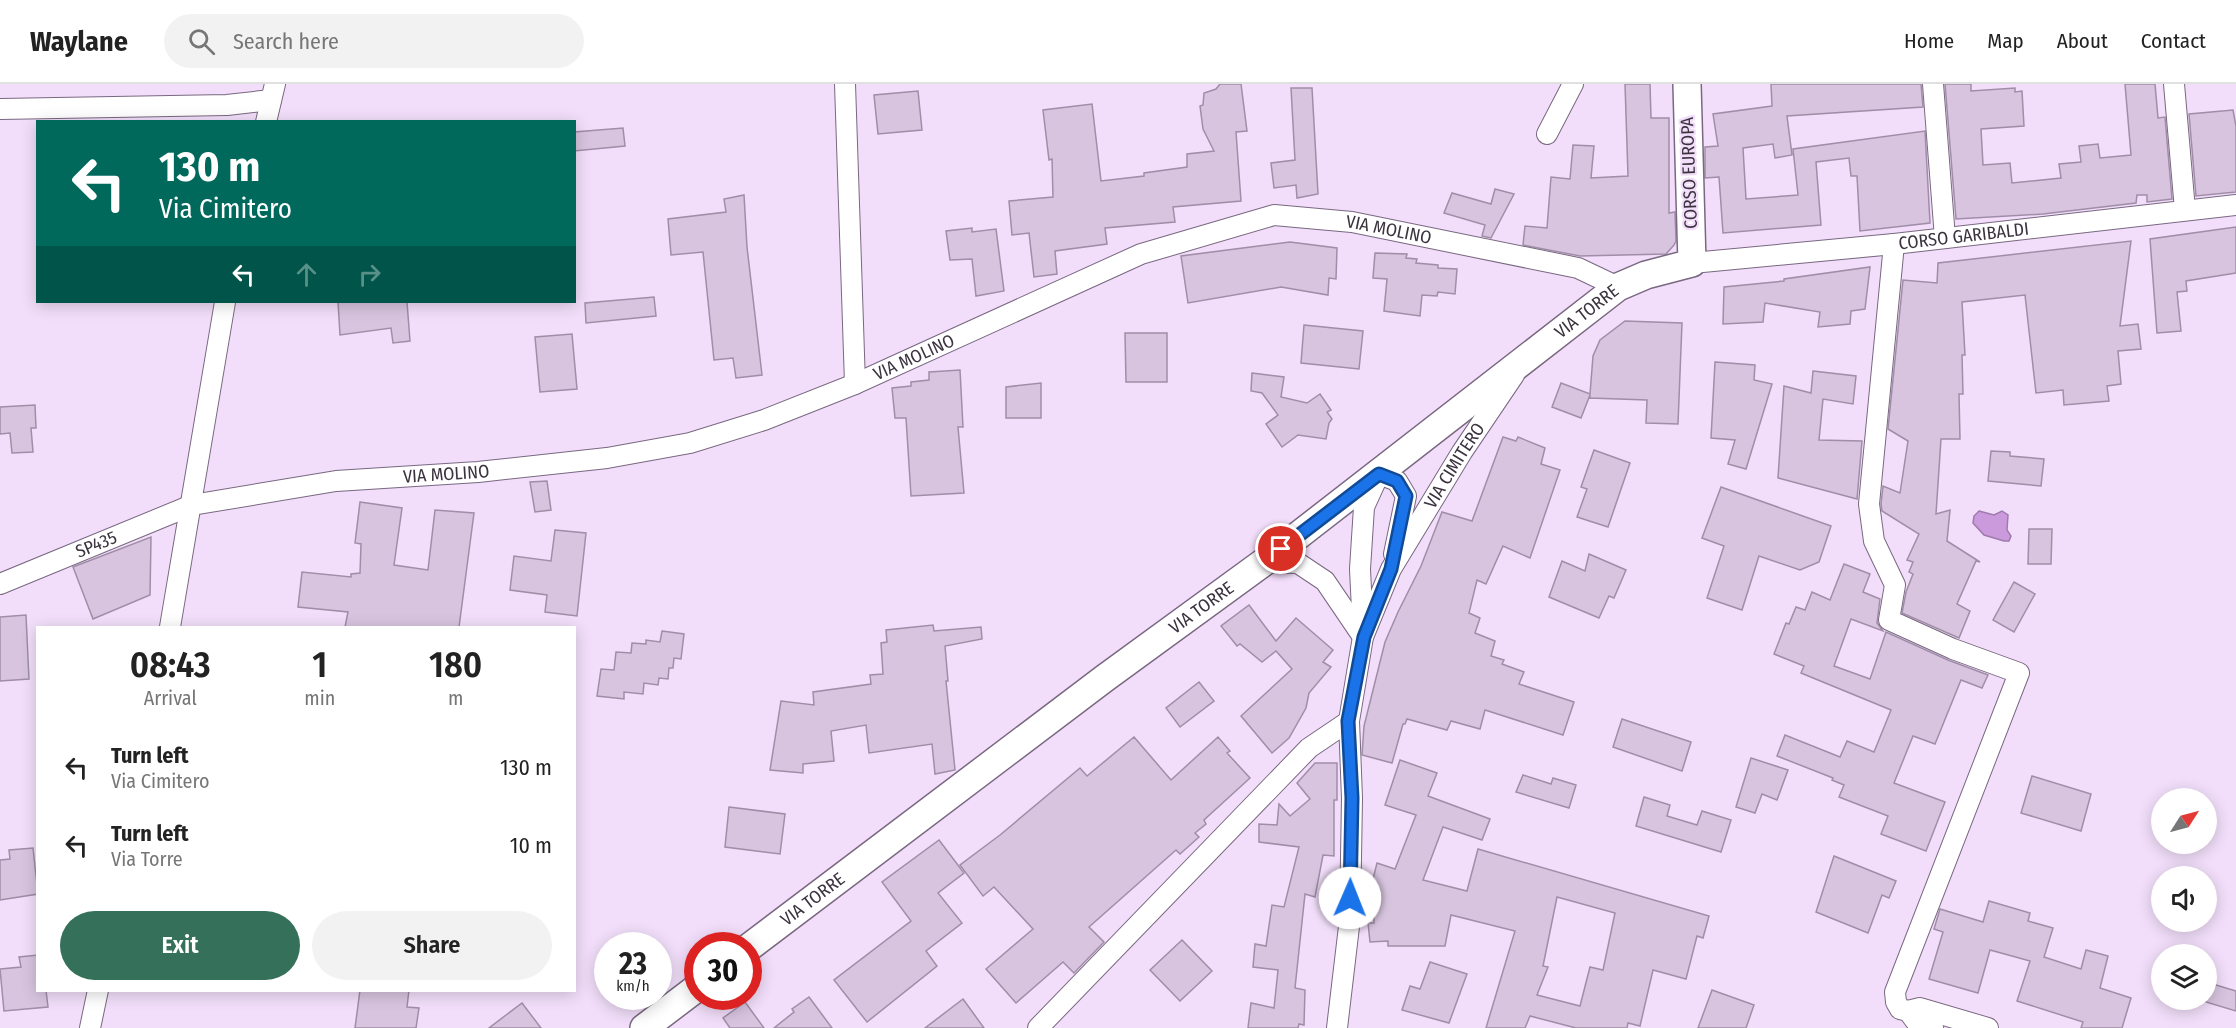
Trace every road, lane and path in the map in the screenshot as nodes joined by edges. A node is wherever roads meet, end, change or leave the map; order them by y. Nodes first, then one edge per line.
1 (845, 84) edge
2 (1573, 84) edge
3 (1687, 84) edge
4 (1934, 84) edge
5 (2174, 84) edge
6 (273, 92) edge
7 (0, 109) edge
8 (267, 120) edge
9 (1547, 134) dead end
10 (2236, 205) edge
11 (2185, 210) junction
12 (1945, 238) junction
13 (1894, 244) junction
14 (1692, 262) junction
15 (1618, 287) junction
16 (225, 303) edge
17 (1522, 364) junction
18 (855, 384) junction
19 (1379, 474) junction
20 (192, 505) junction
21 (1264, 562) junction
22 (1391, 569) junction
23 (0, 584) edge
24 (170, 626) edge
25 (1364, 637) junction
26 (1348, 721) junction
27 (762, 937) edge
28 (98, 992) edge
29 (684, 998) edge
30 (1908, 1011) junction
31 (90, 1028) edge
32 (644, 1028) edge
33 (1038, 1028) edge
34 (1337, 1028) edge
35 (1933, 1028) edge
36 (1988, 1028) edge

1 - 18 street
2 - 9 street
3 - 14 main road, CORSO EUROPA
4 - 12 street
5 - 11 street
6 - 7 street
6 - 8 street
10 - 11 street, CORSO GARIBALDI
11 - 12 street, CORSO GARIBALDI
12 - 13 street, CORSO GARIBALDI
13 - 14 street, CORSO GARIBALDI
13 - 30 street
14 - 15 main road, VIA TORRE
15 - 17 main road, VIA TORRE
15 - 18 street, VIA MOLINO
16 - 20 street
17 - 19 main road, VIA TORRE
17 - 22 street, VIA CIMITERO
18 - 20 street, VIA MOLINO
19 - 21 main road, VIA TORRE
19 - 22 street, VIA CIMITERO
19 - 25 street, VIA CIMITERO
20 - 23 street, SP435
20 - 24 street
21 - 25 street
21 - 27 main road, VIA TORRE
22 - 25 street, VIA CIMITERO
25 - 26 street, VIA CIMITERO
26 - 33 street
26 - 34 street, VIA CIMITERO
28 - 31 street
29 - 32 main road
30 - 35 street
30 - 36 street

